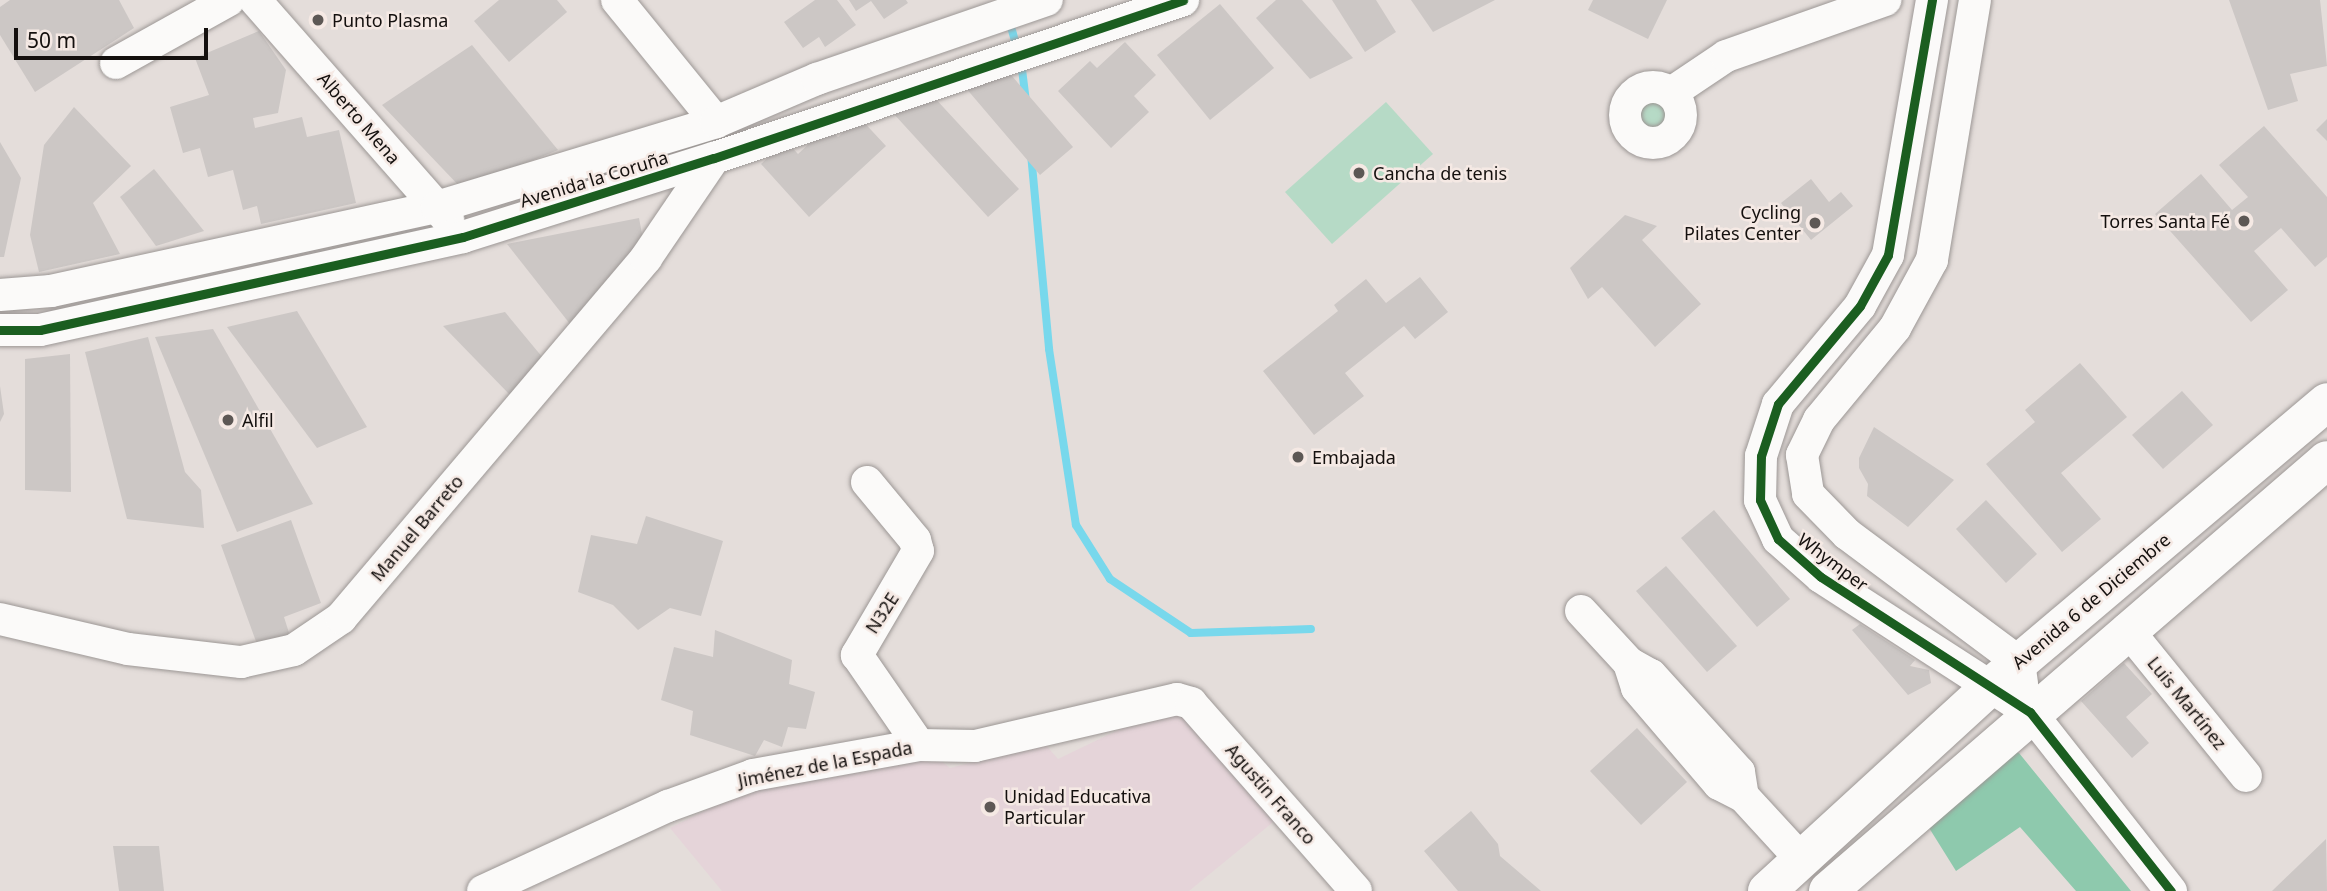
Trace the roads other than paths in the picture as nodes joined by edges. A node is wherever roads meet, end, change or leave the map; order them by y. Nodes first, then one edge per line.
1 (229, 0) edge
2 (255, 0) edge
3 (617, 0) edge
4 (1047, 0) edge
5 (1183, 0) edge
6 (1885, 0) edge
7 (1932, 0) edge
8 (1975, 0) edge
9 (116, 63) dead end
10 (1671, 93) dead end
11 (716, 122) junction
12 (713, 158) junction
13 (437, 207) junction
14 (463, 237) junction
15 (0, 295) edge
16 (0, 330) edge
17 (2327, 402) edge
18 (2327, 460) edge
19 (867, 482) dead end
20 (1581, 611) dead end
21 (0, 619) edge
22 (2127, 629) junction
23 (2019, 662) junction
24 (1990, 687) junction
25 (1184, 699) joint
26 (2030, 712) junction
27 (919, 745) junction
28 (2246, 776) dead end
29 (1800, 858) junction
30 (483, 891) edge
31 (1356, 891) edge
32 (1767, 891) edge
33 (1828, 891) edge
34 (2171, 891) edge

1 - 9 street
2 - 13 street, Alberto Mena
3 - 11 street
4 - 11 street, Avenida la Coruña
5 - 12 street, Avenida la Coruña
6 - 10 street
7 - 24 street, Whymper
8 - 23 street, Whymper
11 - 12 street
11 - 13 street, Avenida la Coruña
12 - 14 street, Avenida la Coruña
12 - 21 street, Manuel Barreto
13 - 14 street, Alberto Mena
13 - 15 street, Avenida la Coruña
14 - 16 street, Avenida la Coruña
17 - 23 main road, Avenida 6 de Diciembre
18 - 22 main road
19 - 27 street, N32E
20 - 29 street
22 - 26 main road
22 - 28 street, Luis Martínez
23 - 24 main road, Avenida 6 de Diciembre
23 - 26 street, Whymper
24 - 26 street, Whymper
24 - 29 main road, Avenida 6 de Diciembre
25 - 27 street, Jiménez de la Espada
25 - 31 street, Agustin Franco
26 - 33 main road
26 - 34 street, Whymper
27 - 30 street, Jiménez de la Espada
29 - 32 main road, Avenida 6 de Diciembre

